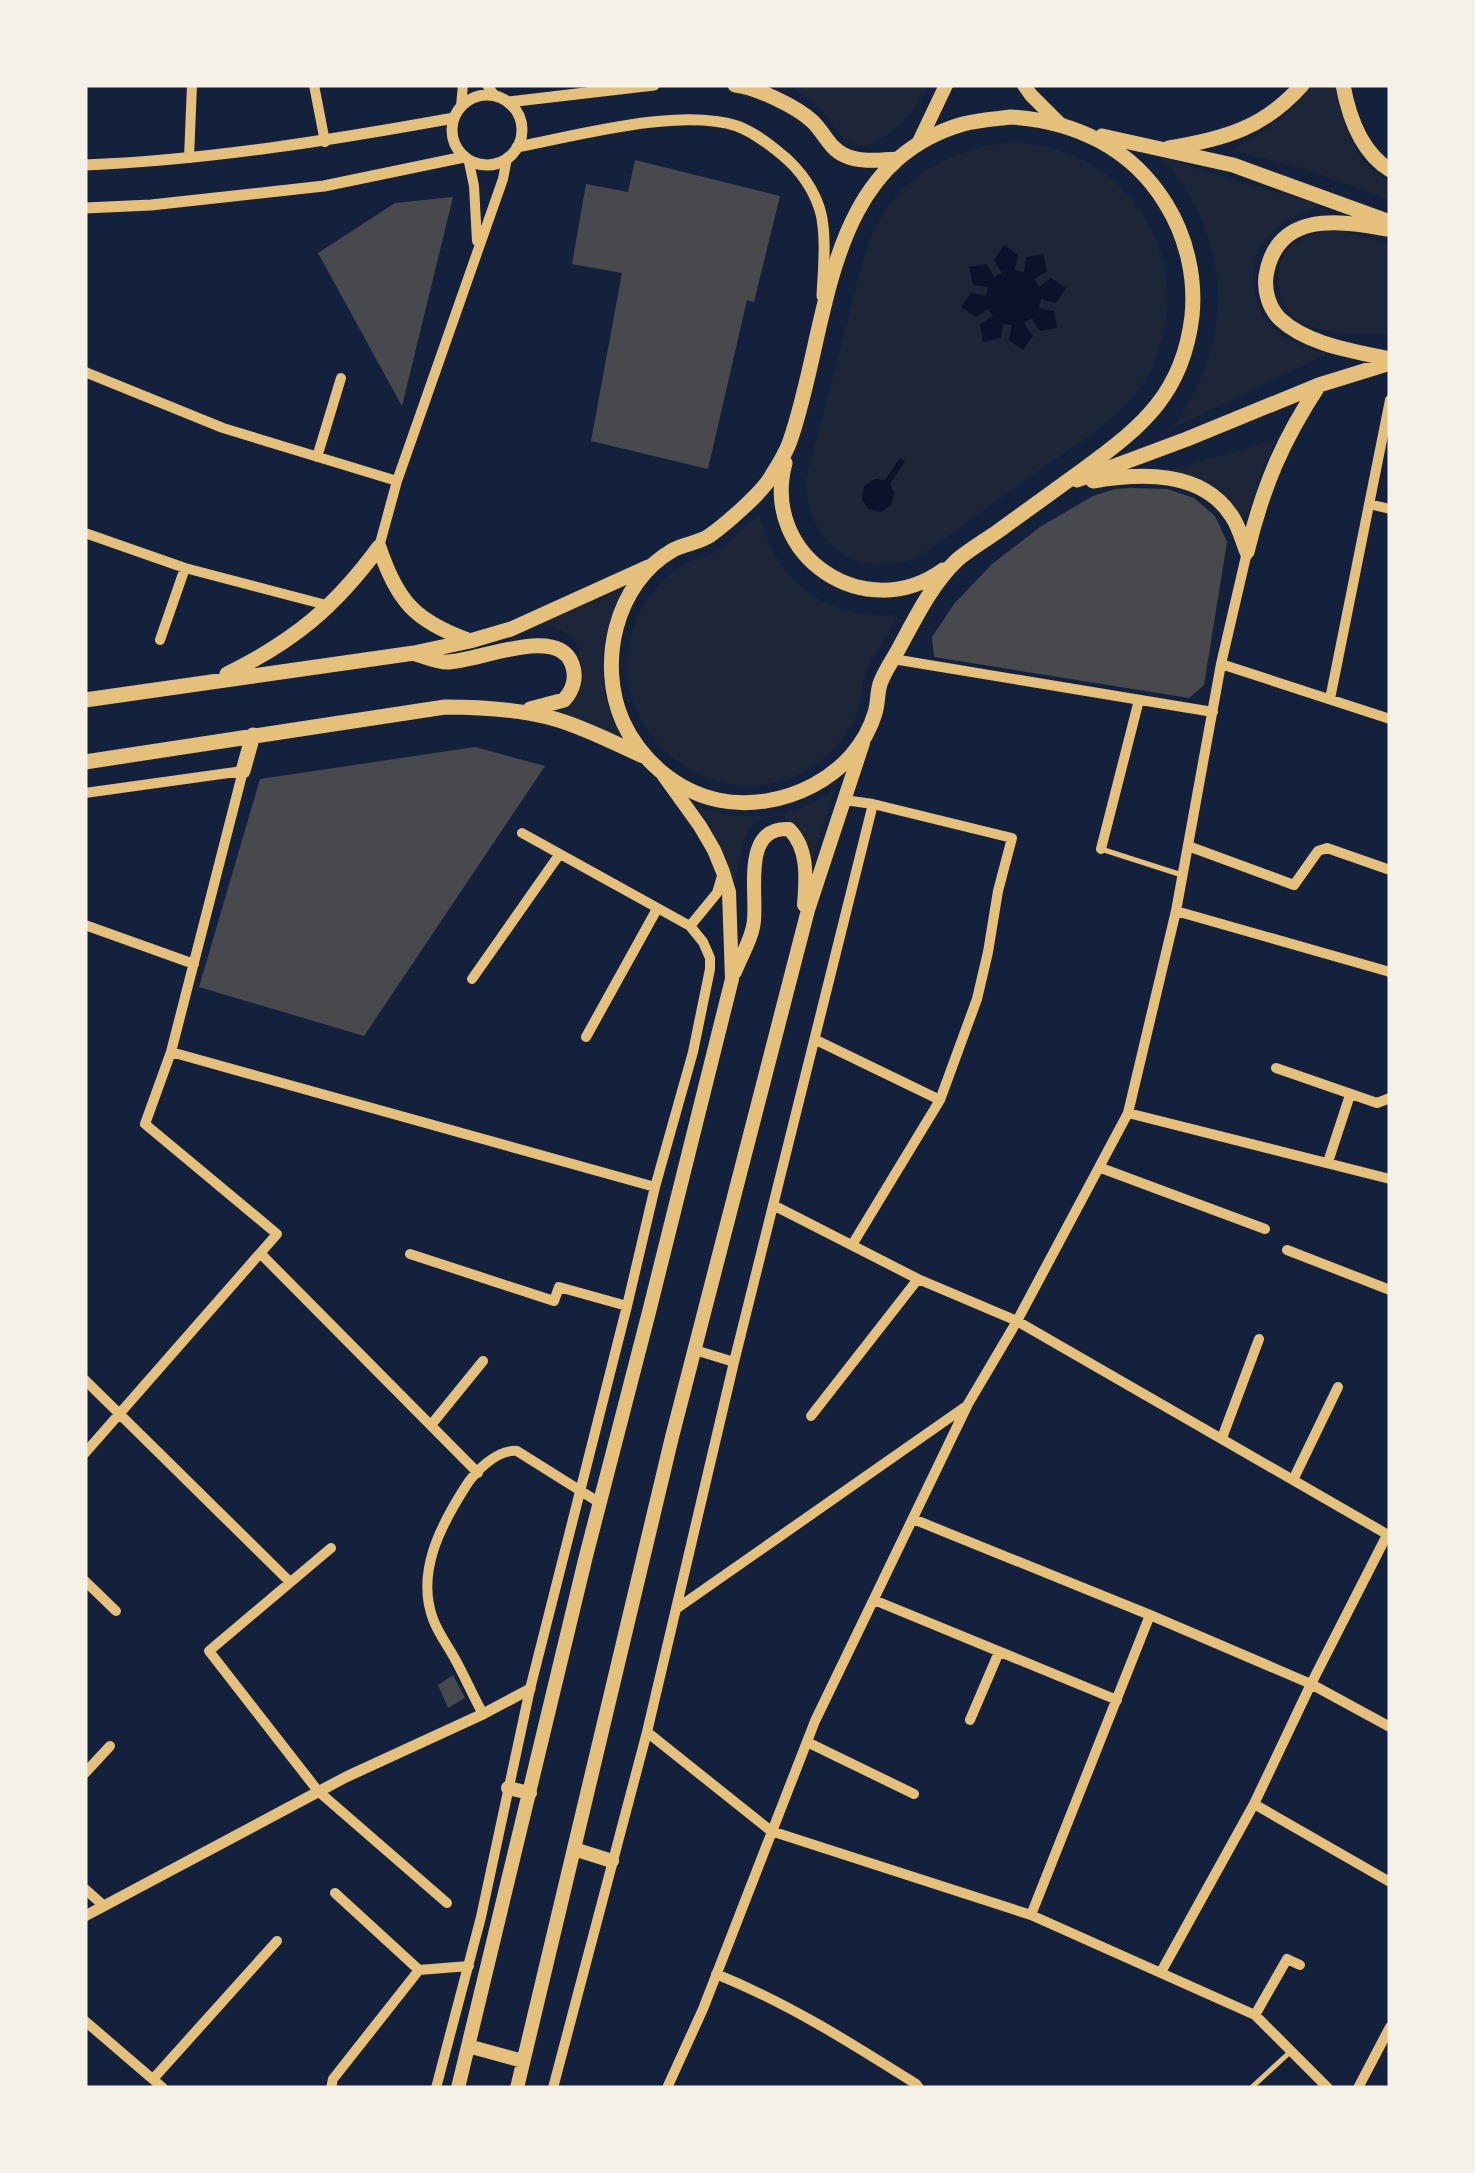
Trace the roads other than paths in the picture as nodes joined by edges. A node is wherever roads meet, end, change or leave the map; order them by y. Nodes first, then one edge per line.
1 (192, 85) edge
2 (314, 85) edge
3 (463, 85) edge
4 (486, 85) edge
5 (654, 85) edge
6 (735, 85) edge
7 (946, 85) edge
8 (1024, 85) edge
9 (1302, 85) edge
10 (1343, 85) edge
11 (495, 96) junction
12 (508, 102) junction
13 (458, 112) junction
14 (1060, 124) junction
15 (1083, 131) junction
16 (325, 142) junction
17 (918, 144) junction
18 (517, 148) junction
19 (1161, 150) junction
20 (189, 158) junction
21 (507, 158) junction
22 (467, 159) junction
23 (898, 159) junction
24 (85, 165) edge
25 (1390, 170) edge
26 (85, 208) edge
27 (1390, 222) edge
28 (1390, 230) edge
29 (478, 247) junction
30 (822, 322) junction
31 (1390, 361) edge
32 (85, 372) edge
33 (341, 378) dead end
34 (1319, 385) junction
35 (1390, 400) edge
36 (789, 444) junction
37 (317, 457) junction
38 (398, 481) junction
39 (1059, 487) junction
40 (1369, 504) junction
41 (1390, 509) edge
42 (85, 533) edge
43 (380, 547) junction
44 (1246, 552) junction
45 (957, 560) junction
46 (656, 563) junction
47 (184, 568) junction
48 (330, 606) junction
49 (160, 640) dead end
50 (470, 641) junction
51 (414, 654) junction
52 (893, 660) junction
53 (1221, 664) junction
54 (214, 680) junction
55 (1330, 699) junction
56 (85, 700) edge
57 (1139, 700) junction
58 (516, 711) junction
59 (1213, 712) junction
60 (1390, 719) edge
61 (865, 735) junction
62 (252, 736) junction
63 (646, 757) junction
64 (85, 762) edge
65 (243, 770) junction
66 (661, 772) junction
67 (85, 793) edge
68 (844, 800) junction
69 (873, 804) junction
70 (522, 833) dead end
71 (1188, 846) junction
72 (1101, 850) joint
73 (559, 855) junction
74 (1390, 870) edge
75 (723, 872) junction
76 (1182, 875) junction
77 (657, 909) junction
78 (1176, 911) junction
79 (85, 925) edge
80 (690, 926) junction
81 (800, 941) junction
82 (194, 964) junction
83 (1390, 972) edge
84 (732, 979) junction
85 (472, 980) dead end
86 (586, 1037) dead end
87 (816, 1040) junction
88 (171, 1052) junction
89 (1276, 1068) dead end
90 (1350, 1094) junction
91 (1390, 1098) edge
92 (940, 1100) junction
93 (1128, 1113) junction
94 (1328, 1162) junction
95 (1100, 1168) junction
96 (1390, 1179) edge
97 (655, 1187) junction
98 (773, 1205) junction
99 (1265, 1229) dead end
100 (852, 1245) junction
101 (1287, 1250) dead end
102 (261, 1254) junction
103 (410, 1254) dead end
104 (918, 1279) junction
105 (1390, 1290) edge
106 (628, 1306) junction
107 (1017, 1322) junction
108 (1259, 1338) dead end
109 (695, 1350) junction
110 (483, 1360) dead end
111 (734, 1362) junction
112 (85, 1380) edge
113 (1338, 1386) dead end
114 (968, 1404) junction
115 (120, 1414) junction
116 (811, 1416) dead end
117 (431, 1425) junction
118 (1222, 1438) junction
119 (85, 1453) edge
120 (478, 1472) junction
121 (1292, 1480) junction
122 (581, 1492) junction
123 (600, 1503) junction
124 (913, 1518) junction
125 (1389, 1536) edge
126 (331, 1548) dead end
127 (85, 1582) edge
128 (290, 1582) junction
129 (874, 1600) junction
130 (675, 1610) junction
131 (116, 1611) dead end
132 (1150, 1615) junction
133 (998, 1652) junction
134 (1310, 1684) junction
135 (530, 1689) junction
136 (1116, 1700) junction
137 (483, 1714) junction
138 (970, 1720) dead end
139 (1390, 1727) edge
140 (647, 1732) junction
141 (807, 1742) junction
142 (110, 1746) dead end
143 (85, 1773) edge
144 (508, 1788) junction
145 (318, 1791) junction
146 (530, 1793) junction
147 (914, 1794) dead end
148 (1254, 1804) junction
149 (771, 1831) junction
150 (574, 1849) junction
151 (612, 1861) junction
152 (1390, 1882) edge
153 (85, 1889) edge
154 (335, 1893) dead end
155 (447, 1903) dead end
156 (104, 1906) junction
157 (1031, 1915) junction
158 (85, 1916) edge
159 (277, 1941) dead end
160 (469, 1966) junction
161 (1300, 1966) dead end
162 (419, 1970) junction
163 (1161, 1972) junction
164 (716, 1974) junction
165 (1254, 2016) junction
166 (85, 2021) edge
167 (1390, 2027) edge
168 (468, 2046) junction
169 (1291, 2052) junction
170 (523, 2061) junction
171 (153, 2079) junction
172 (163, 2088) edge
173 (331, 2088) edge
174 (436, 2088) edge
175 (458, 2088) edge
176 (517, 2088) edge
177 (553, 2088) edge
178 (667, 2088) edge
179 (918, 2088) edge
180 (1251, 2088) edge
181 (1328, 2088) edge
182 (1358, 2088) edge

1 - 20 street
2 - 16 street
3 - 13 street
4 - 11 street
5 - 12 street
6 - 23 main road
7 - 17 main road
8 - 14 main road
9 - 19 main road
10 - 25 main road
11 - 12 street
11 - 13 street
12 - 18 street
13 - 16 street
13 - 22 street
14 - 15 main road
14 - 17 main road
15 - 19 main road
15 - 39 main road
16 - 20 street
17 - 23 main road
18 - 21 street
18 - 30 street
19 - 27 main road
20 - 24 street
21 - 22 street
21 - 29 street
22 - 26 street
22 - 29 street
23 - 30 main road
28 - 31 main road
29 - 38 street
30 - 36 main road
31 - 34 main road
32 - 37 street
33 - 37 street
34 - 39 main road
34 - 44 main road
35 - 40 street
36 - 45 main road
36 - 46 main road
37 - 38 street
38 - 43 street
39 - 44 main road
39 - 45 main road
40 - 41 street
40 - 55 street
42 - 47 street
43 - 48 main road
43 - 50 main road
44 - 53 street
45 - 52 main road
46 - 50 main road
46 - 63 main road
47 - 48 street
47 - 49 street
48 - 54 main road
50 - 51 main road
51 - 54 main road
51 - 58 main road
52 - 57 street
52 - 61 main road
53 - 55 street
53 - 59 street
54 - 56 main road
55 - 60 street
57 - 59 street
57 - 72 street
58 - 62 main road
58 - 63 main road
59 - 71 street
61 - 66 main road
61 - 68 main road
62 - 64 main road
62 - 65 main road
63 - 66 main road
65 - 67 street
65 - 82 street
66 - 75 main road
68 - 69 street
68 - 81 main road
69 - 87 street
69 - 92 street
70 - 73 street
71 - 74 street
71 - 76 street
72 - 76 lane
73 - 77 street
73 - 85 street
75 - 80 street
75 - 84 main road
76 - 78 street
77 - 80 street
77 - 86 street
78 - 83 street
78 - 93 street
79 - 82 street
80 - 97 street
81 - 84 main road
81 - 109 main road
82 - 88 street
84 - 123 main road
87 - 92 street
87 - 98 street
88 - 97 street
88 - 102 street
89 - 90 street
90 - 91 street
90 - 94 street
92 - 100 street
93 - 94 street
93 - 95 street
94 - 96 street
95 - 99 street
95 - 107 street
97 - 106 street
98 - 100 street
98 - 111 street
100 - 104 street
101 - 105 street
102 - 115 street
102 - 117 street
103 - 106 street
104 - 107 street
104 - 116 street
106 - 122 street
107 - 114 street
107 - 118 street
108 - 118 street
109 - 111 street
109 - 150 main road
110 - 117 street
111 - 130 street
112 - 115 street
113 - 121 street
114 - 124 street
114 - 130 street
115 - 119 street
115 - 128 street
117 - 120 street
118 - 121 street
120 - 122 street
120 - 137 street
121 - 125 street
122 - 123 street
122 - 135 street
123 - 146 main road
124 - 129 street
124 - 132 street
125 - 134 street
126 - 128 street
127 - 131 street
128 - 145 street
129 - 133 street
129 - 141 street
130 - 140 street
132 - 134 street
132 - 136 street
133 - 136 street
133 - 138 street
134 - 139 street
134 - 148 street
135 - 137 street
135 - 144 street
136 - 157 street
137 - 145 street
140 - 149 street
140 - 151 street
141 - 147 street
141 - 149 street
142 - 143 street
144 - 146 main road
144 - 160 street
145 - 155 street
145 - 156 street
146 - 168 main road
148 - 152 street
148 - 163 street
149 - 157 street
149 - 164 street
150 - 151 main road
150 - 170 main road
151 - 177 street
153 - 156 street
154 - 162 street
156 - 158 street
157 - 163 street
159 - 171 street
160 - 162 street
160 - 174 street
161 - 165 street
162 - 173 street
163 - 165 street
164 - 178 street
164 - 179 street
165 - 169 street
166 - 171 street
167 - 182 street
168 - 170 main road
168 - 175 main road
169 - 180 lane
169 - 181 street
170 - 176 main road
171 - 172 street

